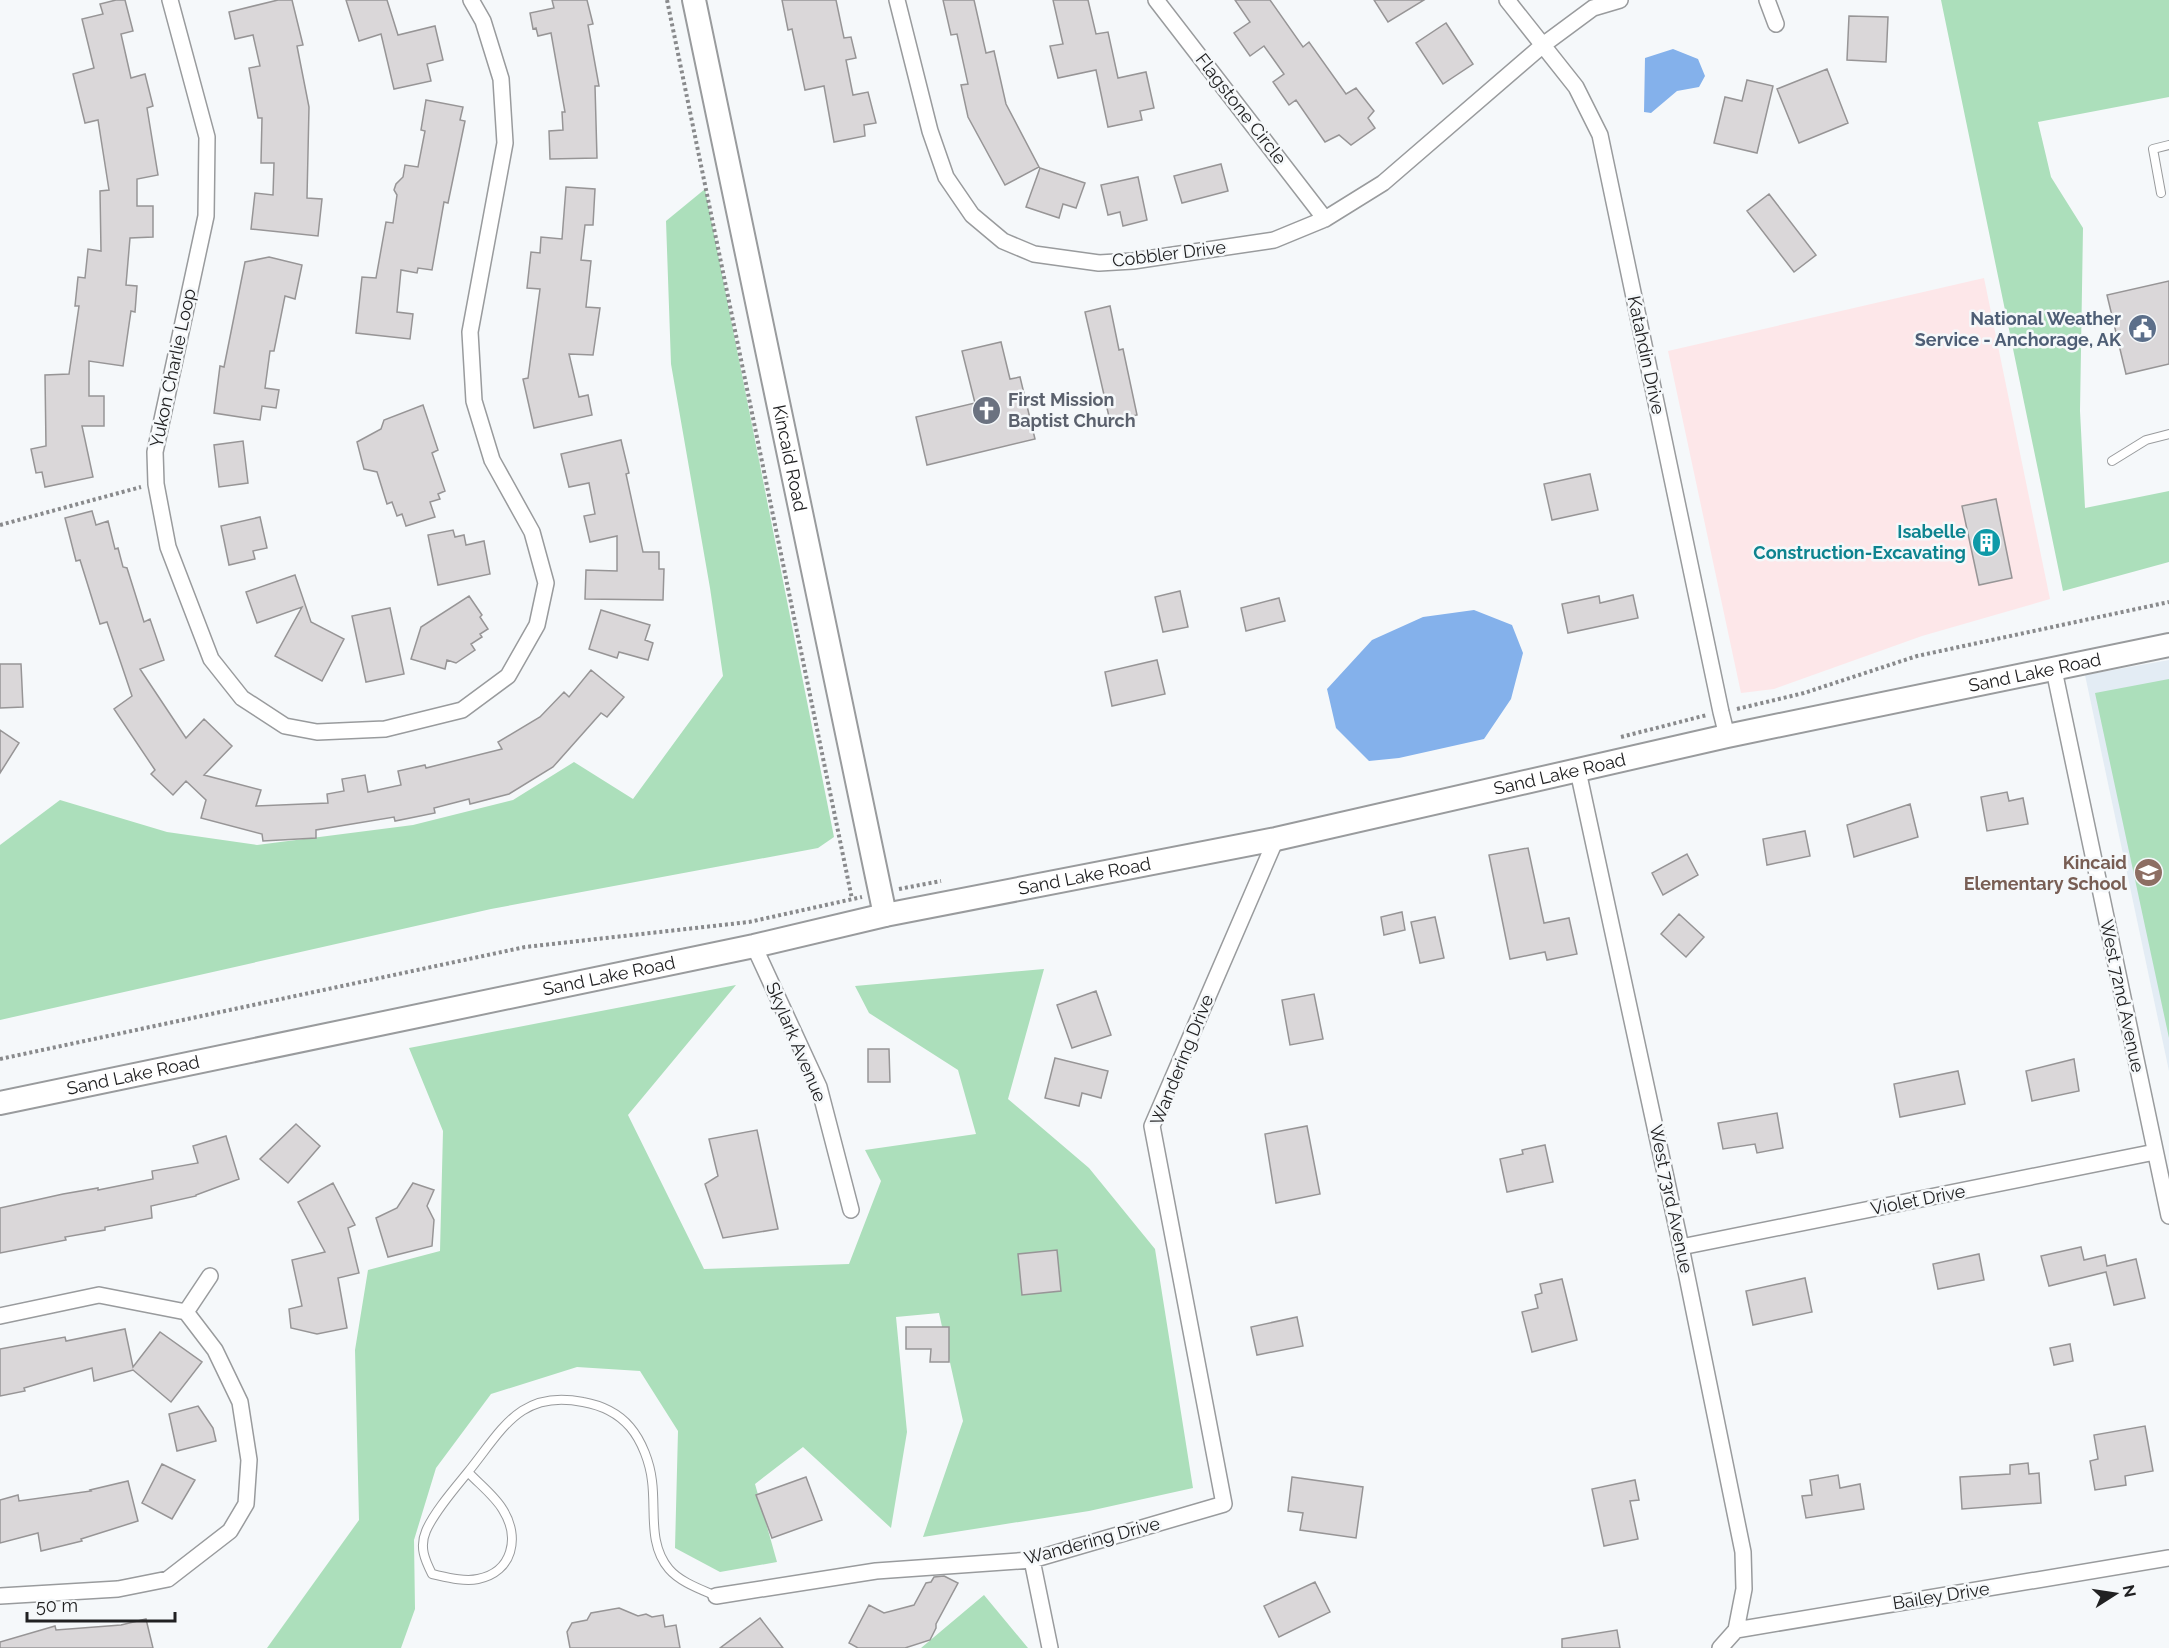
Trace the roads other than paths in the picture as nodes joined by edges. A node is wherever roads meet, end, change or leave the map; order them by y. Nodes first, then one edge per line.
1 (170, 0) edge
2 (471, 0) edge
3 (694, 0) edge
4 (897, 0) edge
5 (1156, 0) edge
6 (1507, 0) edge
7 (1620, 0) edge
8 (1767, 0) edge
9 (1776, 24) dead end
10 (1544, 45) junction
11 (2169, 145) edge
12 (2161, 193) dead end
13 (1325, 219) junction
14 (2169, 434) edge
15 (2112, 461) dead end
16 (2169, 645) edge
17 (2054, 670) junction
18 (1727, 736) junction
19 (1578, 771) junction
20 (1276, 839) junction
21 (885, 915) junction
22 (754, 946) junction
23 (0, 1103) edge
24 (2156, 1152) junction
25 (851, 1210) dead end
26 (2169, 1216) edge
27 (1681, 1247) junction
28 (210, 1276) dead end
29 (186, 1312) junction
30 (0, 1316) edge
31 (468, 1472) junction
32 (2169, 1558) edge
33 (1032, 1560) junction
34 (0, 1596) edge
35 (716, 1596) joint
36 (1736, 1630) junction
37 (1050, 1648) edge
38 (1720, 1648) edge

1 - 2 street, Yukon Charlie Loop
3 - 21 main road, Kincaid Road
4 - 13 street, Cobbler Drive
5 - 13 street, Flagstone Circle
6 - 10 street, Katahdin Drive
7 - 10 street, Cobbler Drive
8 - 9 street
10 - 13 street, Cobbler Drive
10 - 18 street, Katahdin Drive
11 - 12 lane
14 - 15 lane
16 - 17 main road, Sand Lake Road
17 - 18 main road, Sand Lake Road
17 - 24 street, West 72nd Avenue
18 - 19 main road, Sand Lake Road
19 - 20 main road, Sand Lake Road
19 - 27 street, West 73rd Avenue
20 - 21 main road, Sand Lake Road
20 - 33 street, Wandering Drive
21 - 22 main road, Sand Lake Road
22 - 23 main road, Sand Lake Road
22 - 25 street, Skylark Avenue
24 - 26 street, West 72nd Avenue
24 - 27 street, Violet Drive
27 - 36 street, West 73rd Avenue
28 - 29 street
29 - 30 street
29 - 34 street
31 - 31 lane, Wandering Drive
31 - 35 lane, Wandering Drive
32 - 36 street, Bailey Drive
33 - 35 street, Wandering Drive
33 - 37 street
36 - 38 street

